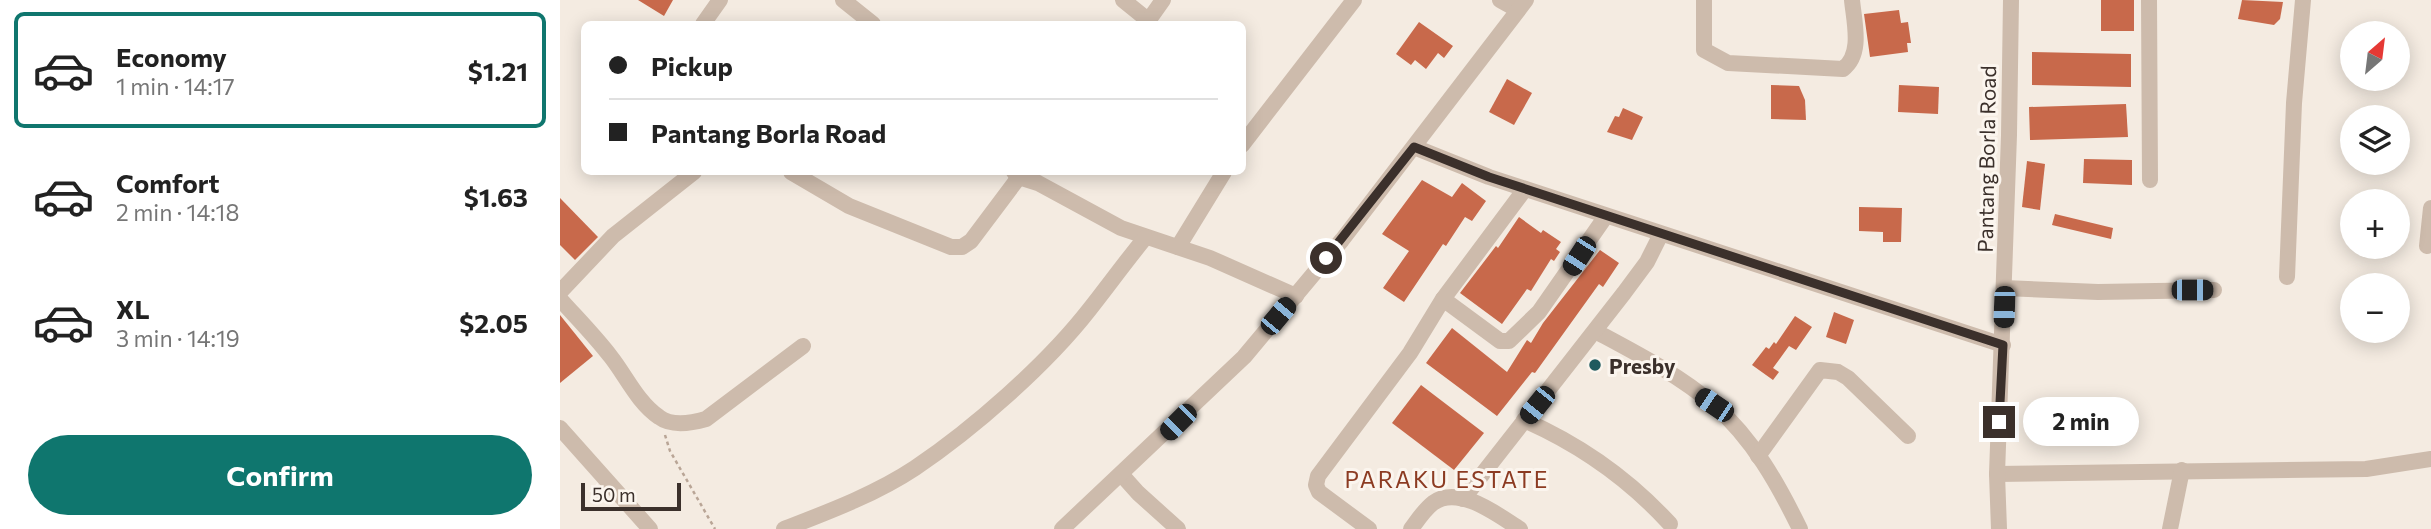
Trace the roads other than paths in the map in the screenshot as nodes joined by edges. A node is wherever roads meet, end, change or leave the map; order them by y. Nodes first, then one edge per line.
1 (720, 0) edge
2 (843, 0) edge
3 (1123, 0) edge
4 (1163, 0) edge
5 (1354, 0) edge
6 (1500, 0) edge
7 (1703, 0) edge
8 (1852, 0) edge
9 (2011, 0) edge
10 (2149, 0) edge
11 (2304, 0) edge
12 (1522, 5) edge
13 (706, 21) edge
14 (869, 21) edge
15 (1146, 21) edge
16 (1149, 21) edge
17 (1246, 140) edge
18 (1414, 147) junction
19 (690, 175) edge
20 (796, 175) edge
21 (1015, 175) edge
22 (1222, 175) edge
23 (1042, 177) edge
24 (2150, 180) dead end
25 (1525, 189) junction
26 (2431, 208) edge
27 (1606, 216) junction
28 (1661, 233) junction
29 (1145, 238) junction
30 (2427, 246) dead end
31 (1178, 247) junction
32 (2287, 277) dead end
33 (2004, 288) junction
34 (2214, 290) dead end
35 (560, 292) edge
36 (1296, 296) junction
37 (560, 299) edge
38 (1443, 299) junction
39 (1595, 331) junction
40 (2003, 345) junction
41 (803, 346) dead end
42 (1524, 420) junction
43 (560, 428) edge
44 (1908, 436) dead end
45 (1758, 456) junction
46 (2431, 459) edge
47 (2182, 470) junction
48 (1121, 474) junction
49 (1997, 474) junction
50 (1463, 499) junction
51 (1670, 524) dead end
52 (650, 529) edge
53 (784, 529) edge
54 (1062, 529) edge
55 (1178, 529) edge
56 (1369, 529) edge
57 (1410, 529) edge
58 (1520, 529) edge
59 (1801, 529) edge
60 (1999, 529) edge
61 (2171, 529) edge

1 - 13 street
2 - 14 street
3 - 15 street
4 - 16 street
5 - 17 street
6 - 12 street
7 - 8 street
9 - 33 street, Pantang Borla Road
10 - 24 street
11 - 32 street
12 - 18 street
18 - 25 street
18 - 36 street
19 - 35 street
20 - 21 street
22 - 31 street
23 - 29 street
25 - 27 street
25 - 38 street
26 - 30 street
27 - 28 street
27 - 38 street
28 - 39 street
28 - 40 street
29 - 31 street
29 - 53 street
31 - 36 street
33 - 34 street
33 - 40 street, Pantang Borla Road
36 - 48 street
37 - 41 street
38 - 56 street
39 - 42 street
39 - 45 street
40 - 49 street, Pantang Borla Road
42 - 50 street
42 - 51 street
43 - 52 street
44 - 45 street
45 - 59 street
46 - 47 street
47 - 49 street
47 - 61 street
48 - 54 street
48 - 55 street
49 - 60 street, Pantang Borla Road
50 - 57 street
50 - 58 street

